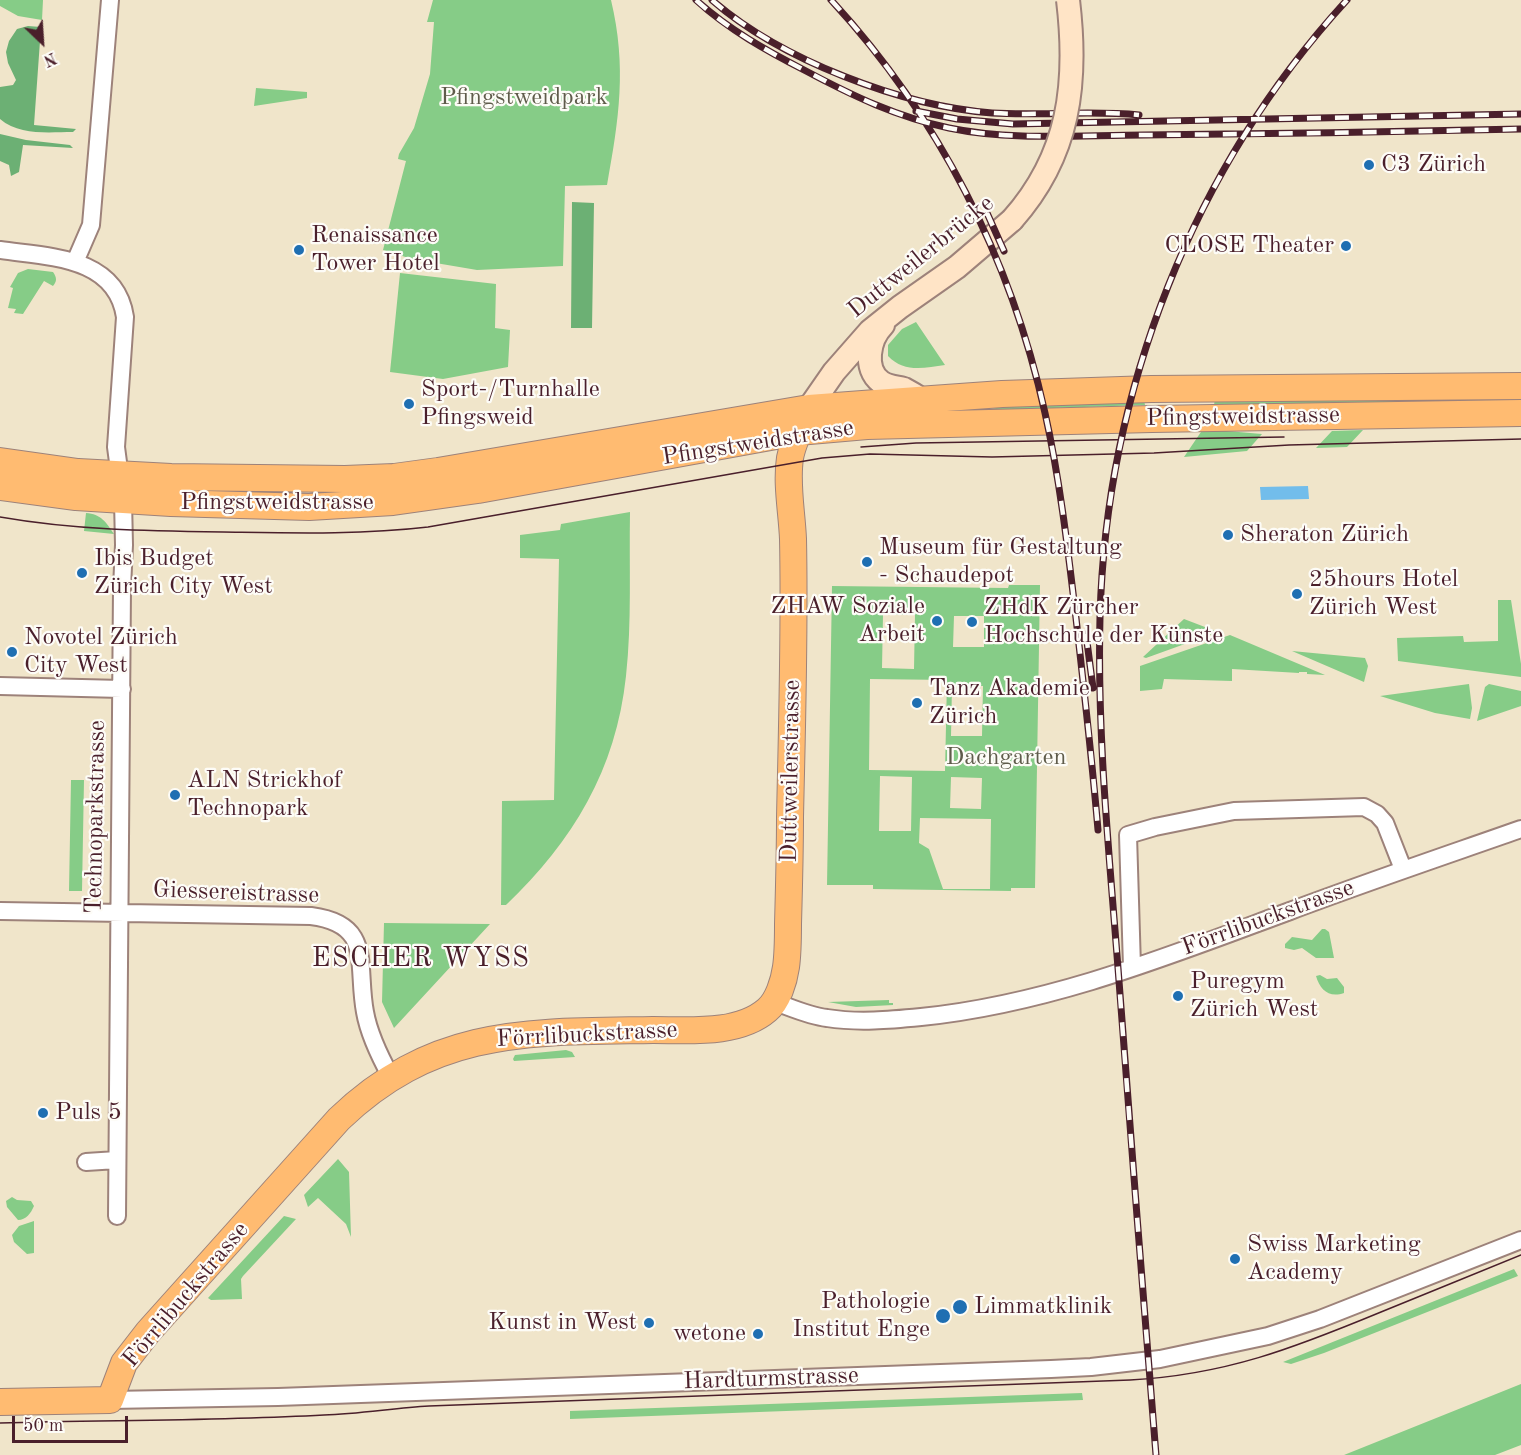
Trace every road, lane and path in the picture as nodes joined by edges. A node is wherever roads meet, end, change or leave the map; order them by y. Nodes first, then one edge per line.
1 (110, 0) edge
2 (1068, 0) edge
3 (0, 250) edge
4 (75, 262) junction
5 (900, 307) junction
6 (1521, 386) edge
7 (921, 399) junction
8 (809, 408) junction
9 (1521, 413) edge
10 (798, 432) junction
11 (0, 461) edge
12 (119, 474) junction
13 (0, 487) edge
14 (123, 500) junction
15 (0, 686) edge
16 (122, 689) junction
17 (1521, 828) edge
18 (1403, 869) junction
19 (0, 911) edge
20 (119, 913) junction
21 (1132, 967) junction
22 (775, 1002) junction
23 (392, 1077) junction
24 (117, 1160) junction
25 (86, 1162) dead end
26 (117, 1216) dead end
27 (1521, 1240) edge
28 (110, 1400) junction
29 (0, 1402) edge

1 - 4 street
2 - 5 street, Duttweilerbrücke, bridge
3 - 4 street, Technoparkstrasse
4 - 12 street, Technoparkstrasse
5 - 7 street
5 - 8 street, Duttweilerbrücke
6 - 7 main road, Pfingstweidstrasse
7 - 8 main road, Pfingstweidstrasse
8 - 10 main road, Duttweilerstrasse
8 - 12 main road, Pfingstweidstrasse
9 - 10 main road, Pfingstweidstrasse
10 - 14 main road, Pfingstweidstrasse
10 - 22 main road, Duttweilerstrasse
11 - 12 main road, Pfingstweidstrasse
12 - 14 street, Technoparkstrasse
13 - 14 main road, Pfingstweidstrasse
14 - 16 street, Technoparkstrasse
15 - 16 street
16 - 20 street, Technoparkstrasse
17 - 18 street, Förrlibuckstrasse
18 - 21 street, Förrlibuckstrasse
18 - 21 street
19 - 20 street, Giessereistrasse
20 - 23 street, Giessereistrasse
20 - 24 street, Technoparkstrasse
21 - 22 street, Förrlibuckstrasse
22 - 23 main road, Förrlibuckstrasse
23 - 28 main road, Förrlibuckstrasse
24 - 25 street
24 - 26 street, Technoparkstrasse
27 - 28 street, Hardturmstrasse
28 - 29 main road, Hardturmstrasse

